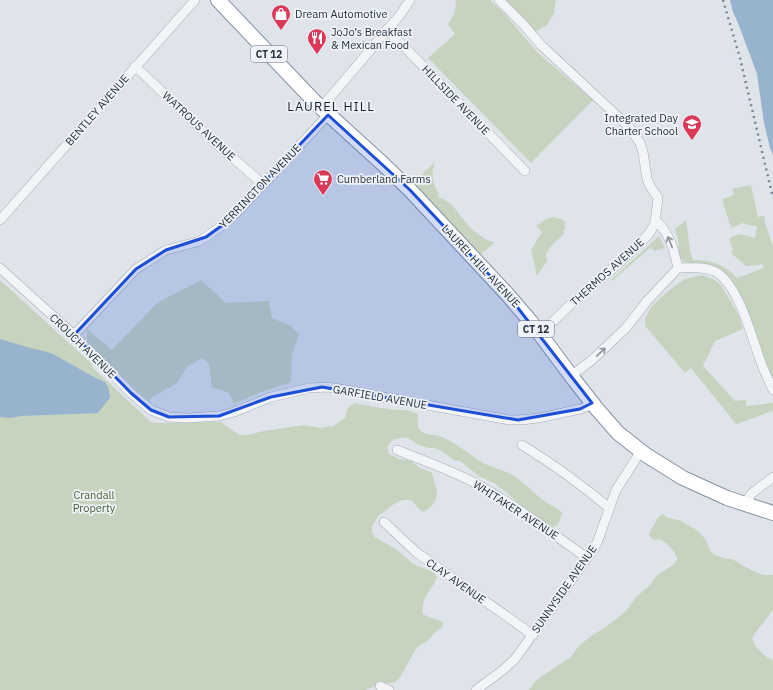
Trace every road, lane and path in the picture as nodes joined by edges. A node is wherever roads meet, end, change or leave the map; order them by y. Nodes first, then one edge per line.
1 (194, 0) edge
2 (218, 0) edge
3 (410, 0) edge
4 (499, 0) edge
5 (387, 29) junction
6 (135, 66) junction
7 (325, 111) junction
8 (525, 171) dead end
9 (263, 184) junction
10 (0, 220) edge
11 (655, 220) junction
12 (0, 268) edge
13 (678, 268) junction
14 (540, 334) junction
15 (74, 335) junction
16 (571, 376) junction
17 (773, 390) edge
18 (592, 403) junction
19 (169, 417) joint
20 (522, 445) dead end
21 (396, 450) dead end
22 (641, 451) junction
23 (773, 477) edge
24 (745, 505) junction
25 (609, 508) junction
26 (773, 513) edge
27 (384, 522) dead end
28 (587, 558) junction
29 (532, 635) junction
30 (476, 690) edge

1 - 6 street, BENTLEY AVENUE
2 - 7 highway, CT 12
3 - 5 street
4 - 11 street, THERMOS AVENUE
5 - 7 street
5 - 8 street, HILLSIDE AVENUE
6 - 9 street, WATROUS AVENUE
6 - 10 street, BENTLEY AVENUE
7 - 9 street, YERRINGTON AVENUE
7 - 14 highway, LAUREL HILL AVENUE / CT 12
9 - 15 street, YERRINGTON AVENUE
13 -> 11 street
11 - 14 street, THERMOS AVENUE
12 - 15 street, CROUCH AVENUE
16 -> 13 street
13 - 17 street
14 - 16 highway, LAUREL HILL AVENUE / CT 12
15 - 19 street, CROUCH AVENUE
16 - 18 highway, LAUREL HILL AVENUE / CT 12
18 - 19 street, GARFIELD AVENUE
18 - 22 highway, LAUREL HILL AVENUE / CT 12
20 - 25 street
21 - 28 street, WHITAKER AVENUE
22 - 24 highway, LAUREL HILL AVENUE / CT 12
22 - 25 street, SUNNYSIDE AVENUE
23 - 24 street
24 - 26 highway, LAUREL HILL AVENUE / CT 12
25 - 28 street, SUNNYSIDE AVENUE
27 - 29 street, CLAY AVENUE
28 - 29 street, SUNNYSIDE AVENUE
29 - 30 street, SUNNYSIDE AVENUE

